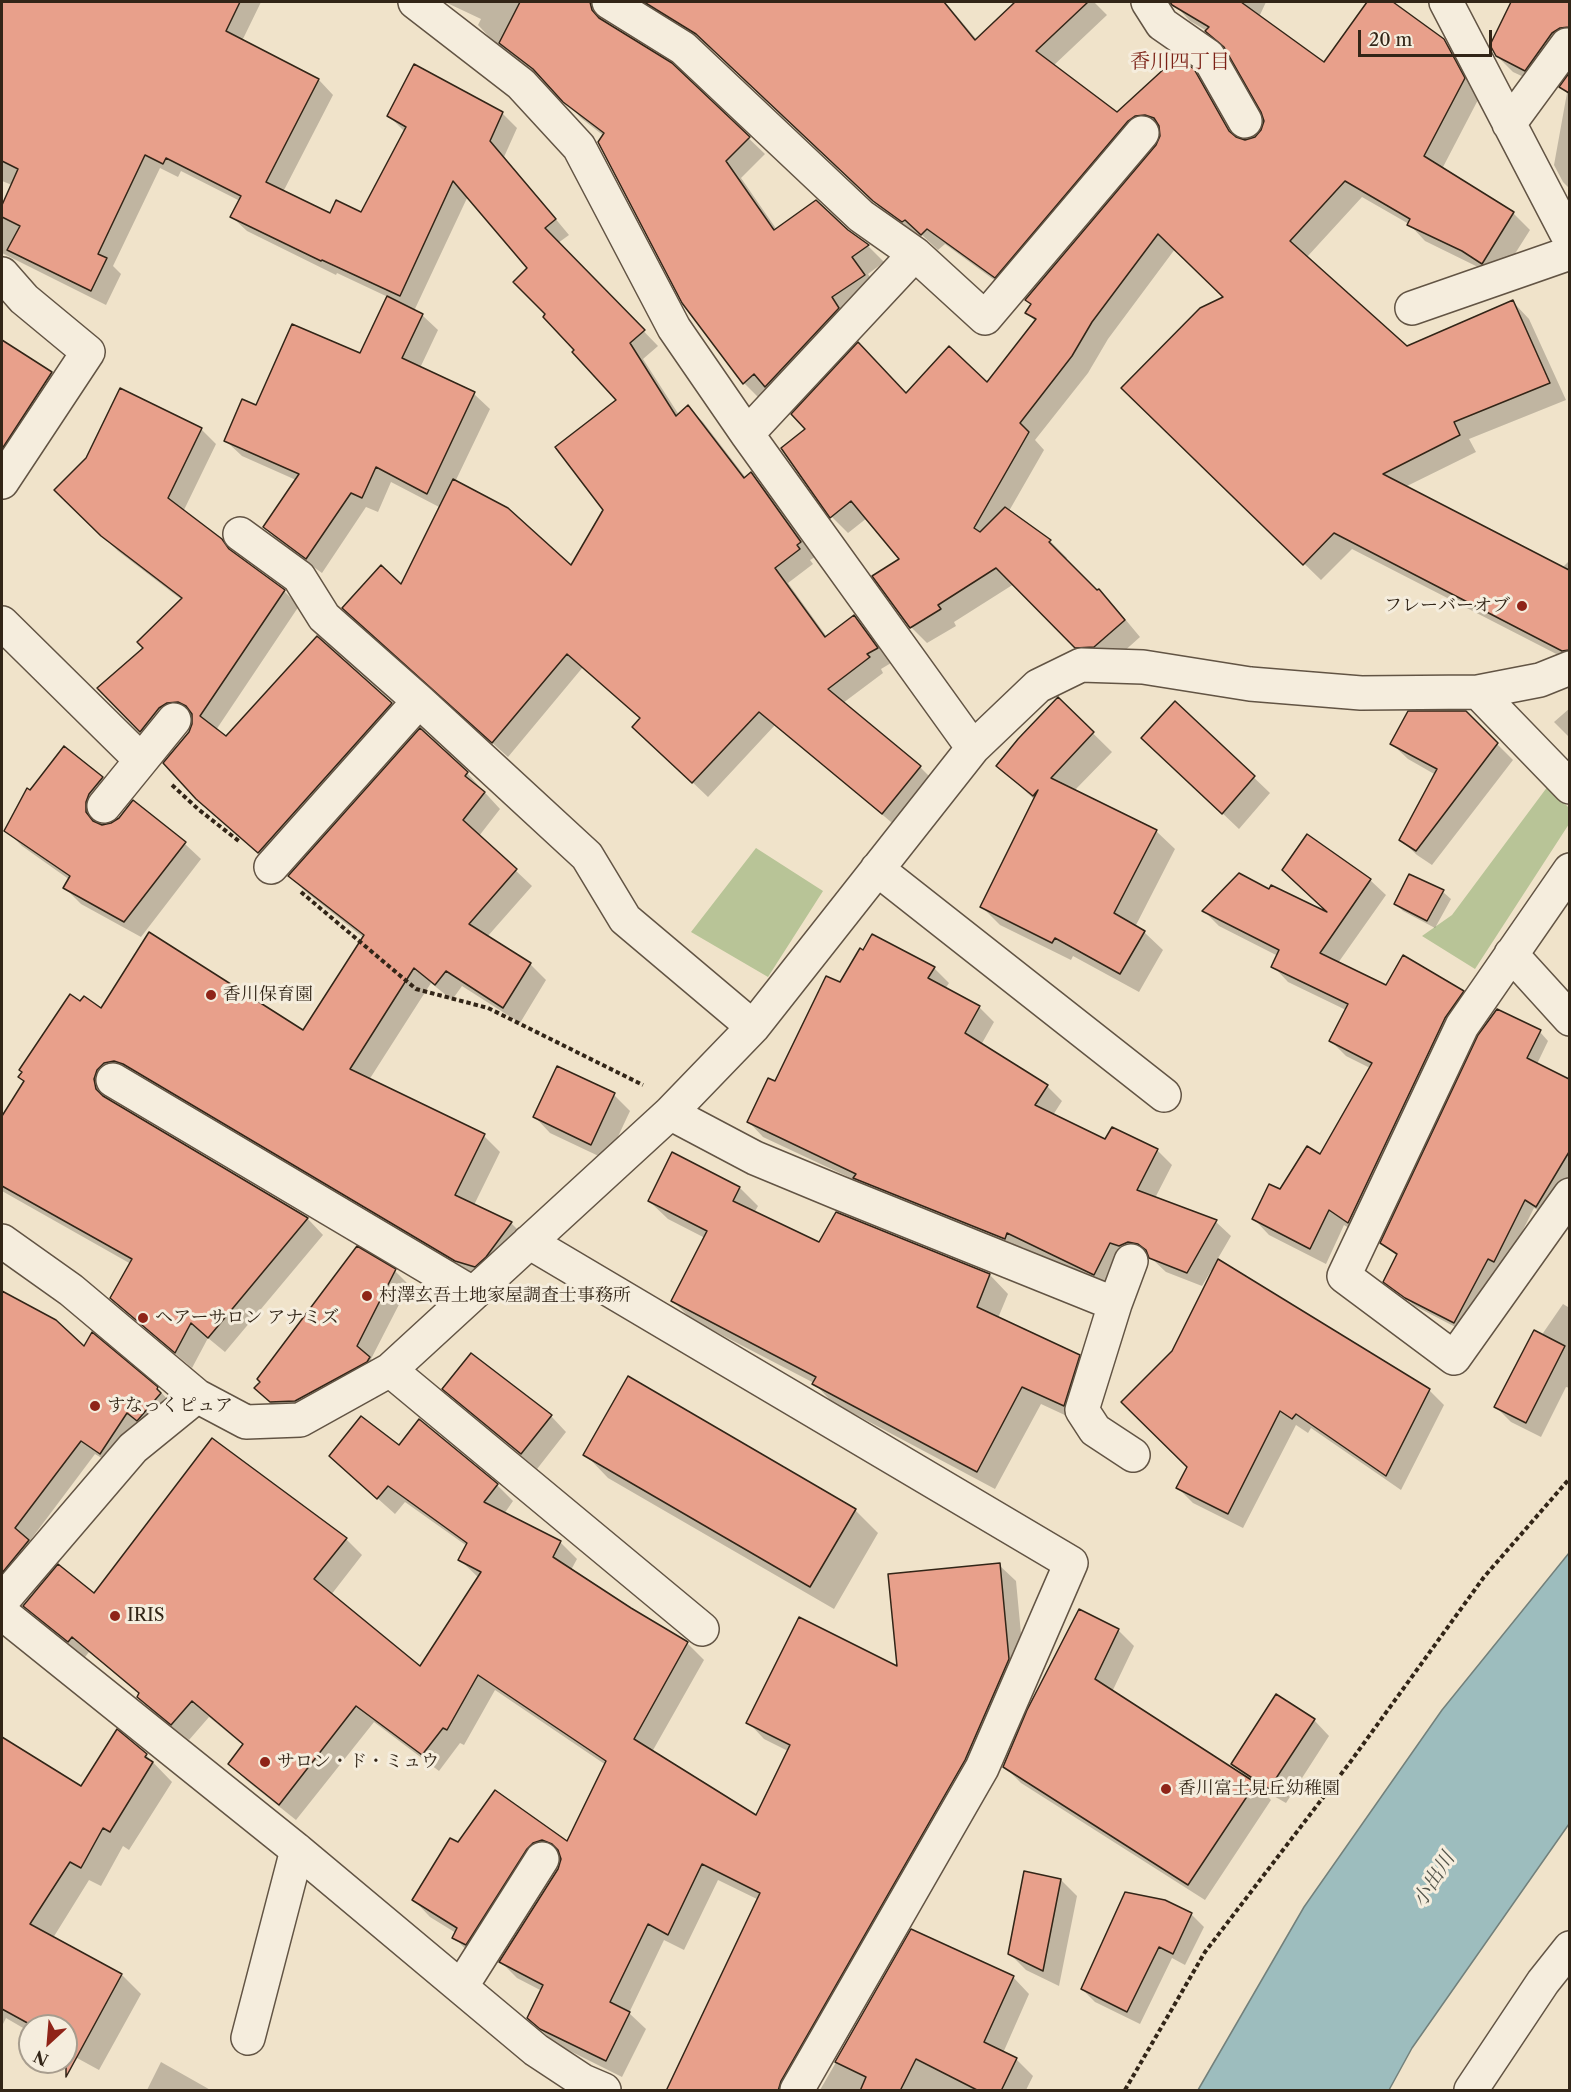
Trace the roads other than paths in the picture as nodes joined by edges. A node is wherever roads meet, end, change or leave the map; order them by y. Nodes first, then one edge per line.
1 (415, 2) edge
2 (609, 2) edge
3 (1148, 2) edge
4 (1446, 2) edge
5 (1569, 47) edge
6 (1245, 121) dead end
7 (1509, 124) junction
8 (1142, 133) dead end
9 (1569, 240) edge
10 (1569, 253) edge
11 (915, 254) junction
12 (2, 274) edge
13 (1412, 308) dead end
14 (747, 434) junction
15 (2, 482) edge
16 (240, 534) dead end
17 (2, 623) edge
18 (1569, 668) edge
19 (1478, 692) junction
20 (419, 700) junction
21 (174, 720) dead end
22 (973, 748) junction
23 (141, 760) junction
24 (1569, 787) edge
25 (104, 806) dead end
26 (271, 867) road end
27 (877, 869) junction
28 (1569, 870) edge
29 (1511, 954) junction
30 (1569, 1019) edge
31 (753, 1027) junction
32 (113, 1080) dead end
33 (1164, 1095) dead end
34 (675, 1108) junction
35 (1569, 1196) edge
36 (2, 1241) edge
37 (529, 1242) junction
38 (1131, 1261) dead end
39 (472, 1293) junction
40 (1115, 1304) junction
41 (390, 1370) junction
42 (197, 1396) junction
43 (1133, 1455) dead end
44 (2, 1601) edge
45 (2, 1613) edge
46 (702, 1629) dead end
47 (297, 1850) junction
48 (542, 1859) dead end
49 (1569, 1948) edge
50 (461, 1987) junction
51 (248, 2038) dead end
52 (604, 2091) edge
53 (797, 2091) edge
54 (1471, 2091) edge

1 - 14 street
2 - 11 street
3 - 6 street
4 - 7 street
5 - 7 street
7 - 9 street
8 - 11 street
10 - 13 street
11 - 14 street
12 - 15 street
14 - 22 street
16 - 20 street
17 - 23 street
18 - 19 street
19 - 22 street
19 - 24 street
20 - 26 street
20 - 31 street
21 - 23 street
22 - 27 street
23 - 25 street
27 - 31 street
27 - 33 street
28 - 29 street
29 - 30 street
29 - 35 street
31 - 34 street
32 - 39 street
34 - 37 street
34 - 40 street
36 - 42 street
37 - 39 street
37 - 53 street
38 - 40 street
39 - 41 street
40 - 43 street
41 - 42 street
41 - 46 street
42 - 44 street
45 - 47 street
47 - 50 street
47 - 51 street
48 - 50 street
49 - 54 street
50 - 52 street

